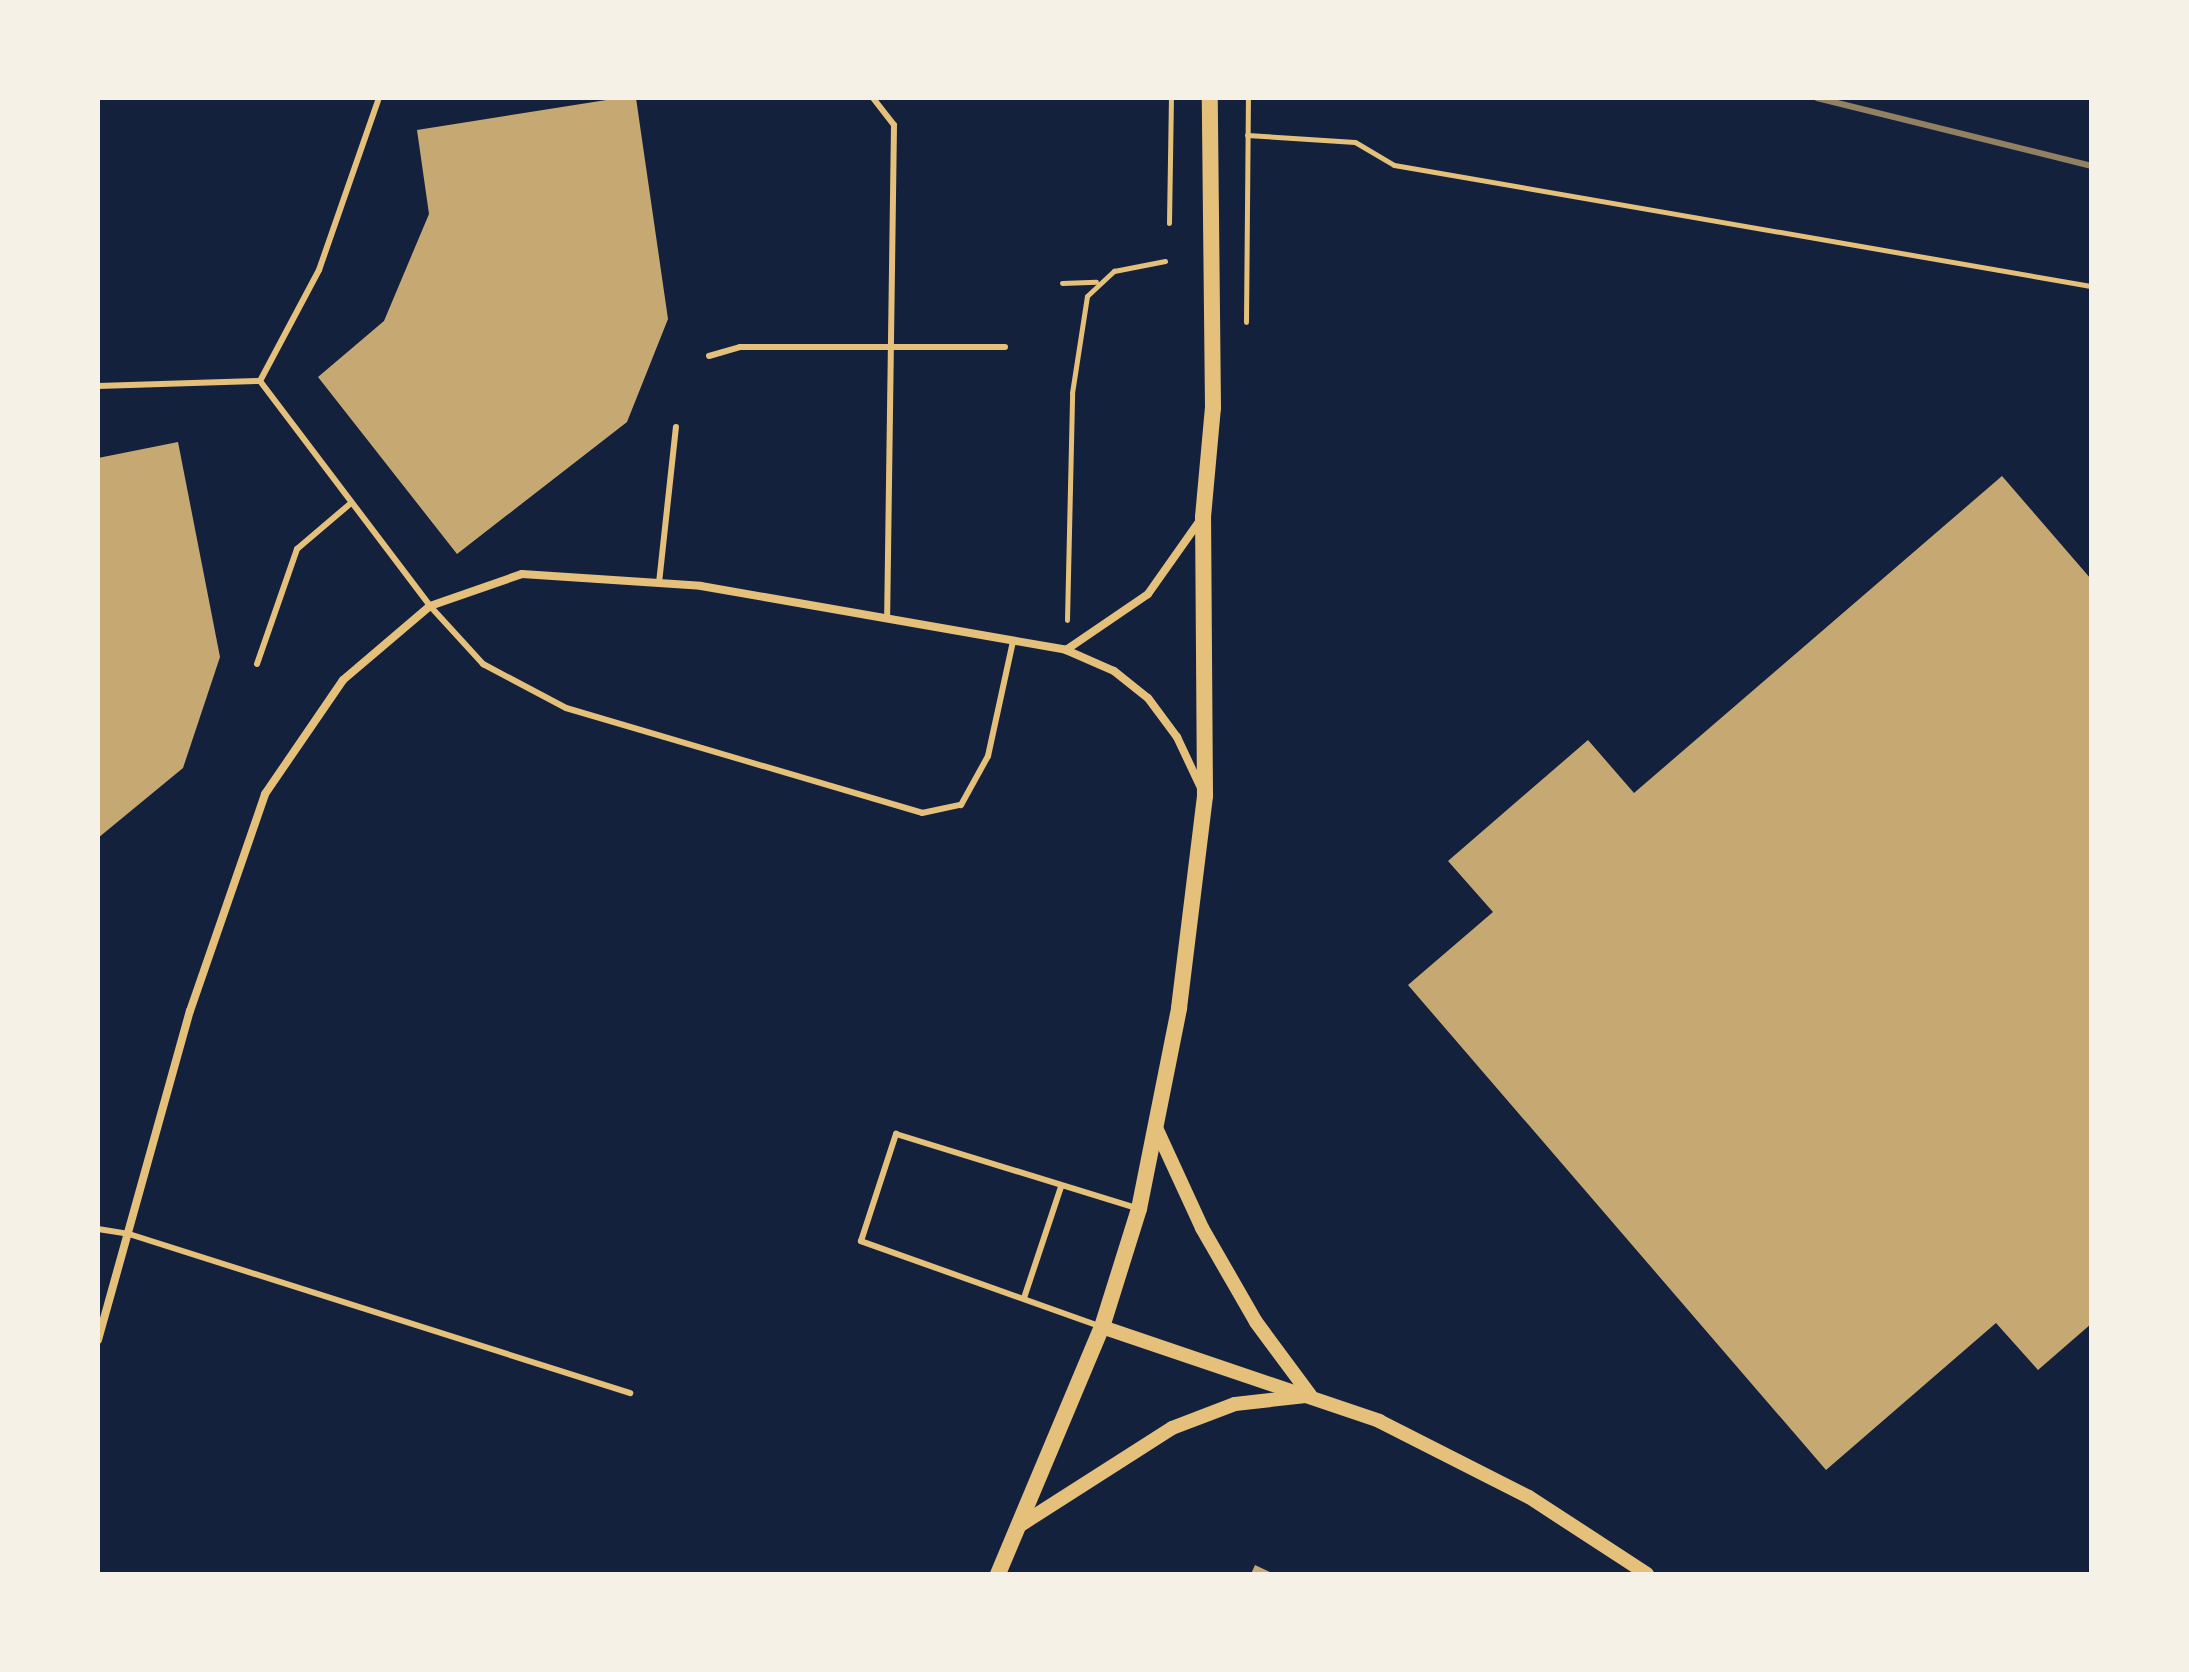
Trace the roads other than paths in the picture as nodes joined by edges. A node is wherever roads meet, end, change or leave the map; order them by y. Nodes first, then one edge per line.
1 (379, 98) edge
2 (873, 98) edge
3 (1210, 98) edge
4 (1005, 347) dead end
5 (891, 351) junction
6 (709, 356) dead end
7 (260, 381) junction
8 (98, 386) edge
9 (676, 427) dead end
10 (351, 503) junction
11 (1203, 517) junction
12 (659, 583) junction
13 (430, 606) junction
14 (887, 619) junction
15 (1013, 641) junction
16 (1066, 650) junction
17 (257, 664) dead end
18 (1205, 796) junction
19 (1157, 1130) junction
20 (1061, 1187) junction
21 (1139, 1209) junction
22 (98, 1229) edge
23 (129, 1234) junction
24 (1024, 1298) junction
25 (1102, 1327) junction
26 (98, 1340) edge
27 (630, 1393) dead end
28 (1310, 1395) junction
29 (1022, 1524) junction
30 (998, 1574) edge
31 (1647, 1574) edge

1 - 7 lane
2 - 5 lane
3 - 11 main road
4 - 5 lane
5 - 6 lane
5 - 14 lane
7 - 8 lane
7 - 10 lane
9 - 12 lane
10 - 13 lane
10 - 17 lane
11 - 16 street
11 - 18 main road
12 - 13 street
12 - 14 street
13 - 15 lane
13 - 23 street
14 - 15 street
15 - 16 street
16 - 18 street
18 - 19 main road
19 - 21 main road
19 - 28 street
20 - 21 lane
20 - 24 lane
20 - 24 lane
21 - 25 main road
22 - 23 lane
23 - 26 street
23 - 27 lane
24 - 25 lane
25 - 28 street
25 - 29 main road
28 - 29 street
28 - 31 street
29 - 30 main road

